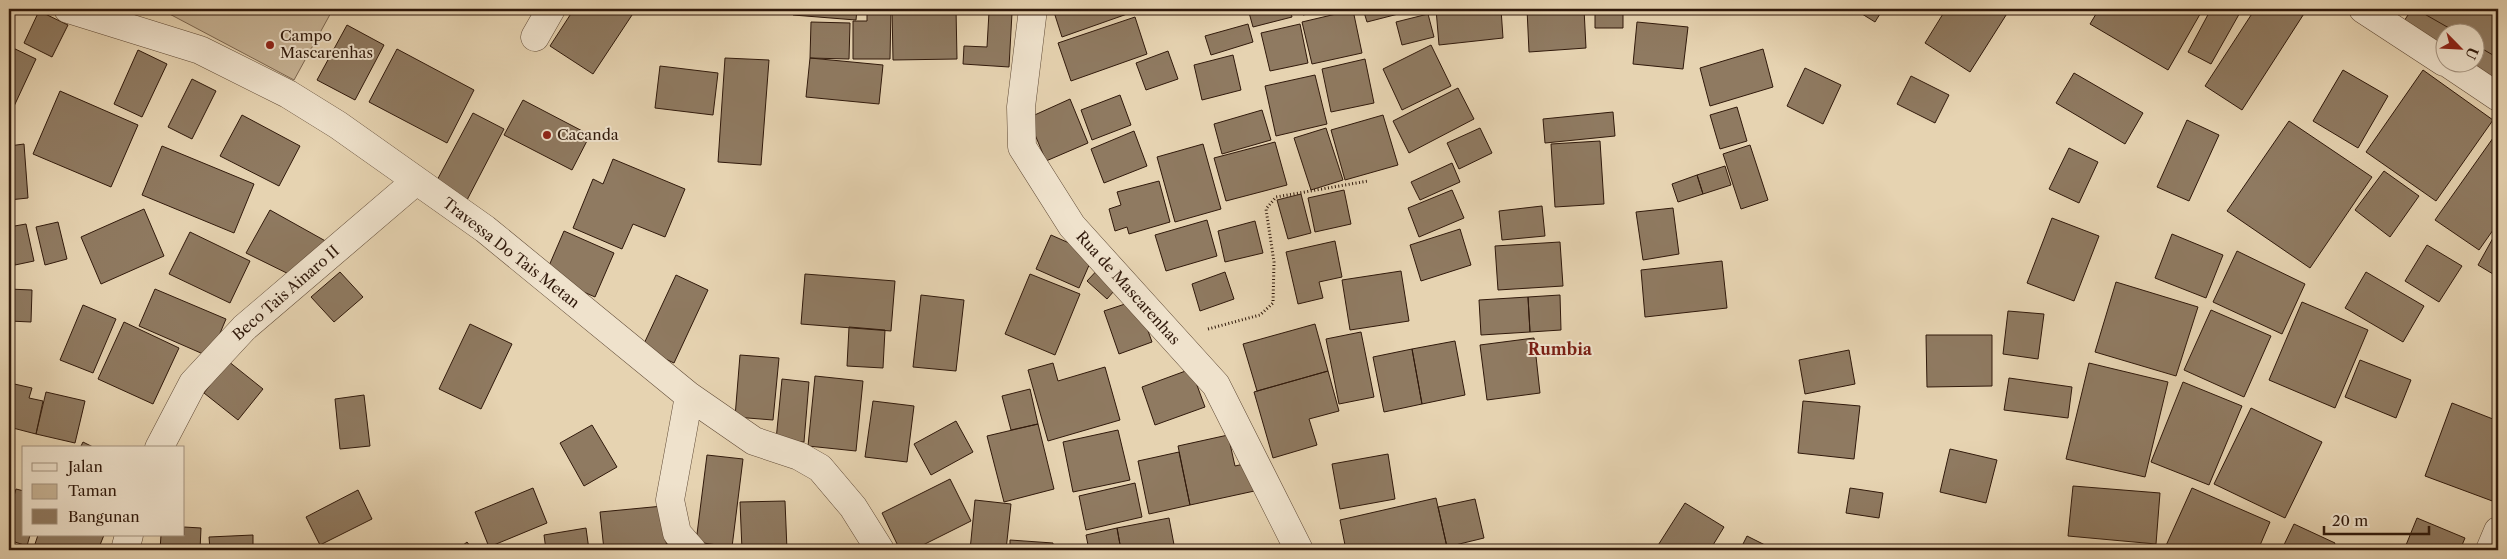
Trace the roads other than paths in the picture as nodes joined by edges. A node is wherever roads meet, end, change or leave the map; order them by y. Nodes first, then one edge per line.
1 (68, 9) edge
2 (551, 9) edge
3 (1032, 9) edge
4 (2363, 9) edge
5 (535, 37) dead end
6 (2434, 55) edge
7 (2460, 72) edge
8 (2498, 97) edge
9 (416, 181) junction
10 (688, 396) junction
11 (160, 446) edge
12 (2498, 531) edge
13 (129, 536) edge
14 (126, 550) edge
15 (692, 550) edge
16 (880, 550) edge
17 (1299, 550) edge
18 (2490, 550) edge

1 - 9 street, Travessa Do Tais Metan
2 - 5 street
3 - 17 street, Rua de Mascarenhas
4 - 6 street
7 - 8 street
9 - 10 street, Travessa Do Tais Metan
9 - 11 street, Beco Tais Ainaro II
10 - 15 street
10 - 16 street, Travessa Do Tais Metan
12 - 18 street
13 - 14 street

